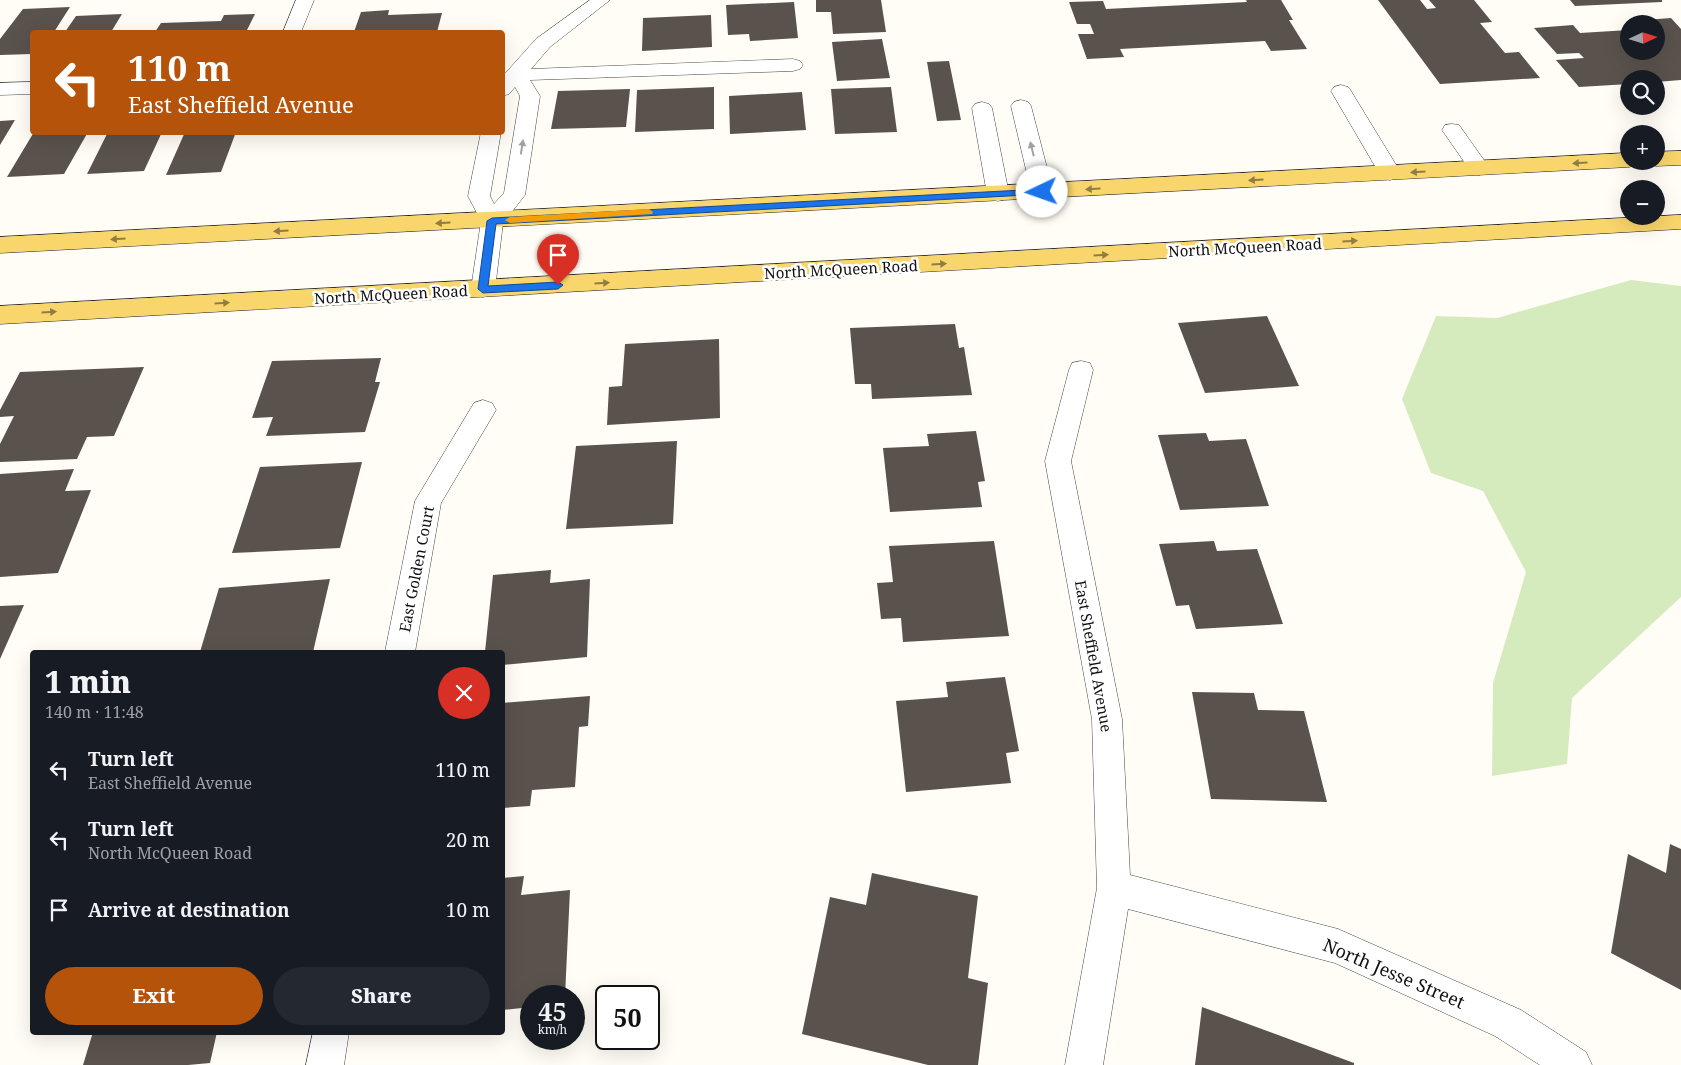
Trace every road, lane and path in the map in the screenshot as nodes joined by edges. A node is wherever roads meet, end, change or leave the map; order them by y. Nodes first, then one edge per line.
1 (305, 0) edge
2 (601, 0) edge
3 (293, 30) edge
4 (792, 65) dead end
5 (510, 83) edge
6 (30, 88) edge
7 (0, 89) edge
8 (1341, 91) dead end
9 (1021, 106) dead end
10 (982, 108) dead end
11 (1452, 130) dead end
12 (489, 135) edge
13 (1681, 158) edge
14 (1665, 159) edge
15 (1620, 160) edge
16 (1479, 168) junction
17 (1390, 173) junction
18 (1042, 192) junction
19 (998, 194) junction
20 (492, 221) junction
21 (1681, 222) edge
22 (0, 245) edge
23 (483, 289) junction
24 (0, 315) edge
25 (1081, 370) dead end
26 (483, 410) dead end
27 (400, 650) edge
28 (1114, 888) junction
29 (330, 1035) edge
30 (325, 1065) edge
31 (1084, 1065) edge
32 (1573, 1065) edge

1 - 3 street
2 - 5 street
4 - 5 street
20 -> 5 street
6 - 7 street
8 - 17 street
18 -> 9 street
10 - 19 street
11 - 16 street
12 - 20 street
13 - 14 main road
15 -> 16 main road
16 -> 17 main road
17 -> 18 main road
18 - 19 main road
19 - 20 main road
20 -> 22 main road
20 - 23 street
23 -> 21 main road, North McQueen Road
24 -> 23 main road, North McQueen Road
25 - 28 street, East Sheffield Avenue
26 - 27 street, East Golden Court
28 - 31 street, East Sheffield Avenue
28 - 32 street, North Jesse Street
29 - 30 street

